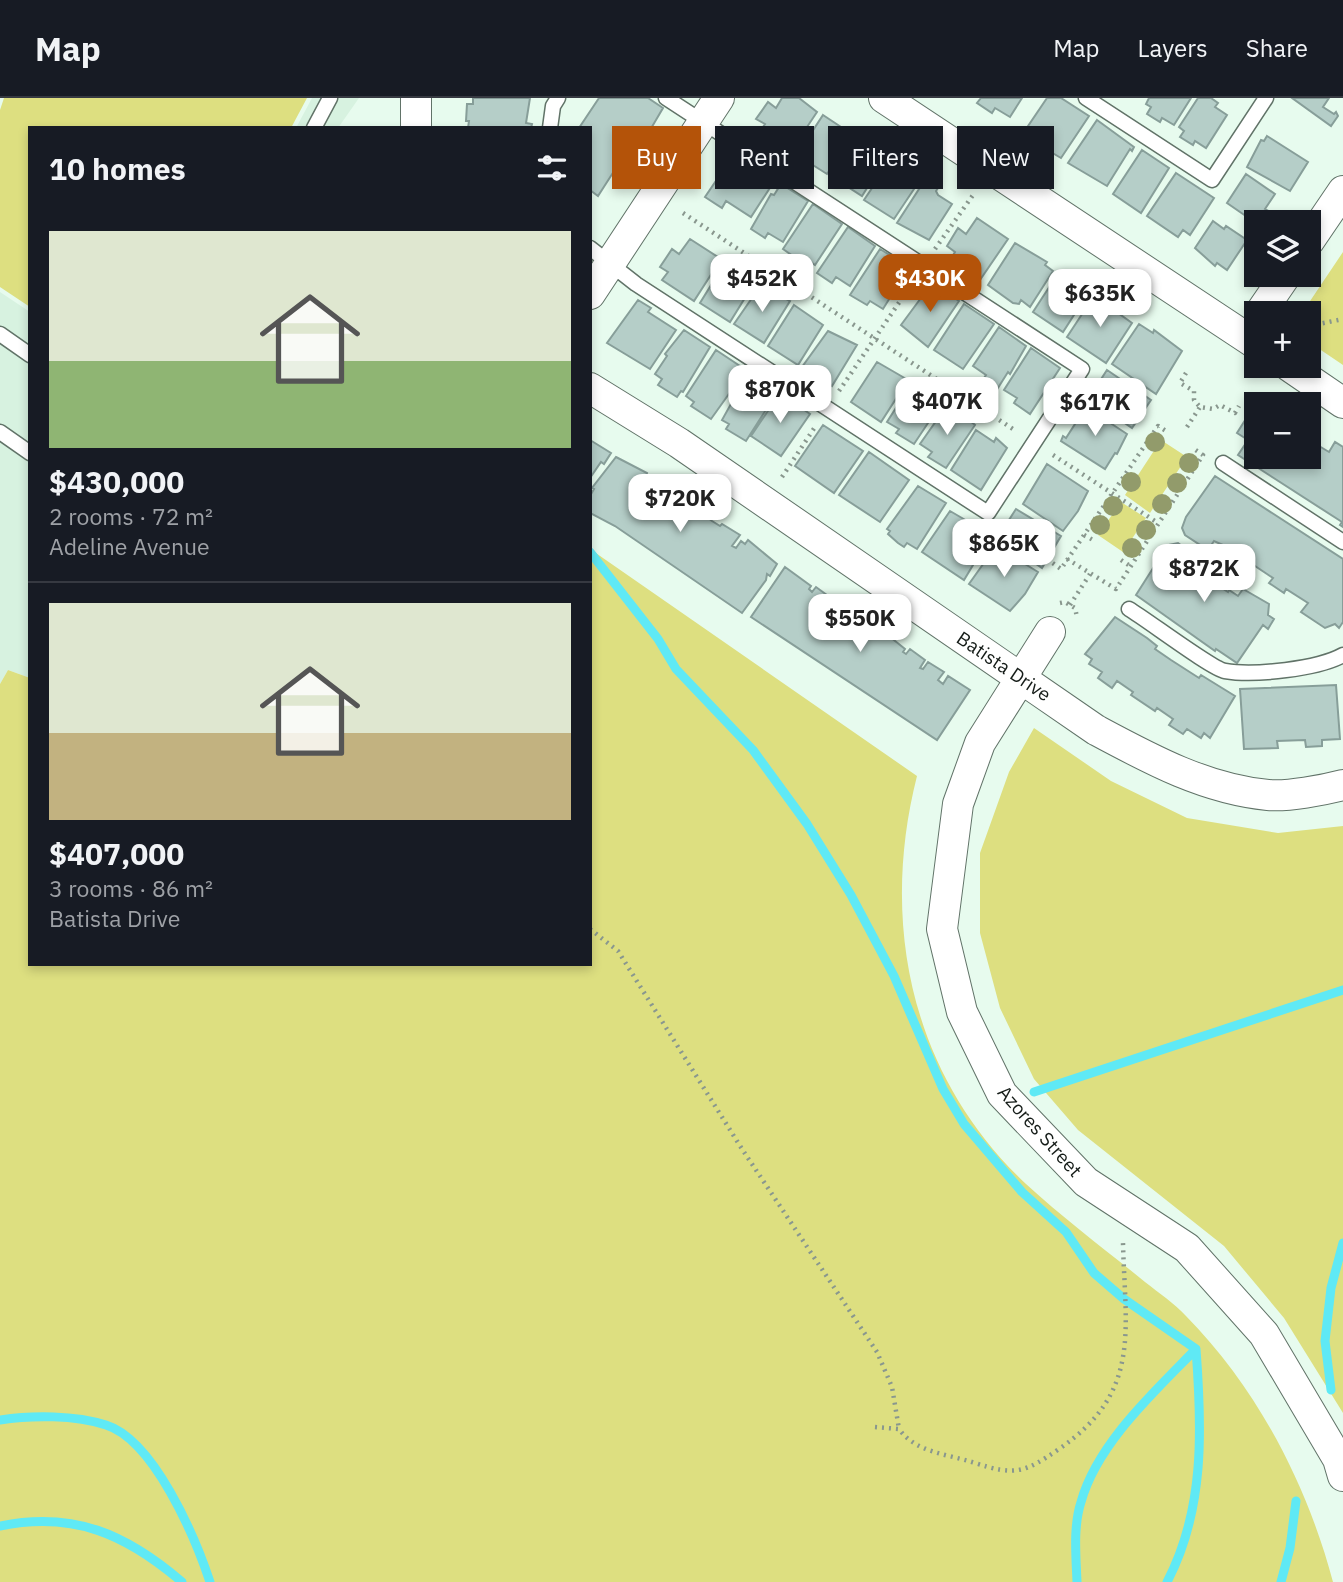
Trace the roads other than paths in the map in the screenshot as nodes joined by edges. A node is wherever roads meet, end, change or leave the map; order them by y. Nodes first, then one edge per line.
1 (330, 98) edge
2 (416, 98) edge
3 (558, 98) edge
4 (666, 98) edge
5 (719, 98) edge
6 (884, 98) edge
7 (1086, 98) edge
8 (1266, 98) edge
9 (703, 123) junction
10 (315, 126) edge
11 (416, 126) edge
12 (550, 126) edge
13 (1343, 191) edge
14 (1321, 223) edge
15 (600, 255) edge
16 (592, 286) edge
17 (1244, 321) edge
18 (0, 334) edge
19 (28, 354) edge
20 (1307, 378) edge
21 (592, 389) edge
22 (1343, 403) edge
23 (0, 432) edge
24 (28, 452) edge
25 (1223, 463) dead end
26 (1343, 541) edge
27 (1129, 609) dead end
28 (1050, 632) dead end
29 (1343, 655) edge
30 (1020, 677) junction
31 (1343, 785) edge
32 (1343, 1476) edge

1 - 10 lane
2 - 11 street
3 - 12 lane
4 - 9 lane
5 - 9 street
6 - 17 street
7 - 8 lane
9 - 15 street
9 - 15 lane
13 - 14 street
15 - 16 street
18 - 19 lane
20 - 22 street
21 - 30 street, Batista Drive
23 - 24 lane
25 - 26 lane
27 - 29 lane
28 - 30 street, Azores Street
30 - 31 street, Batista Drive
30 - 32 street, Azores Street

